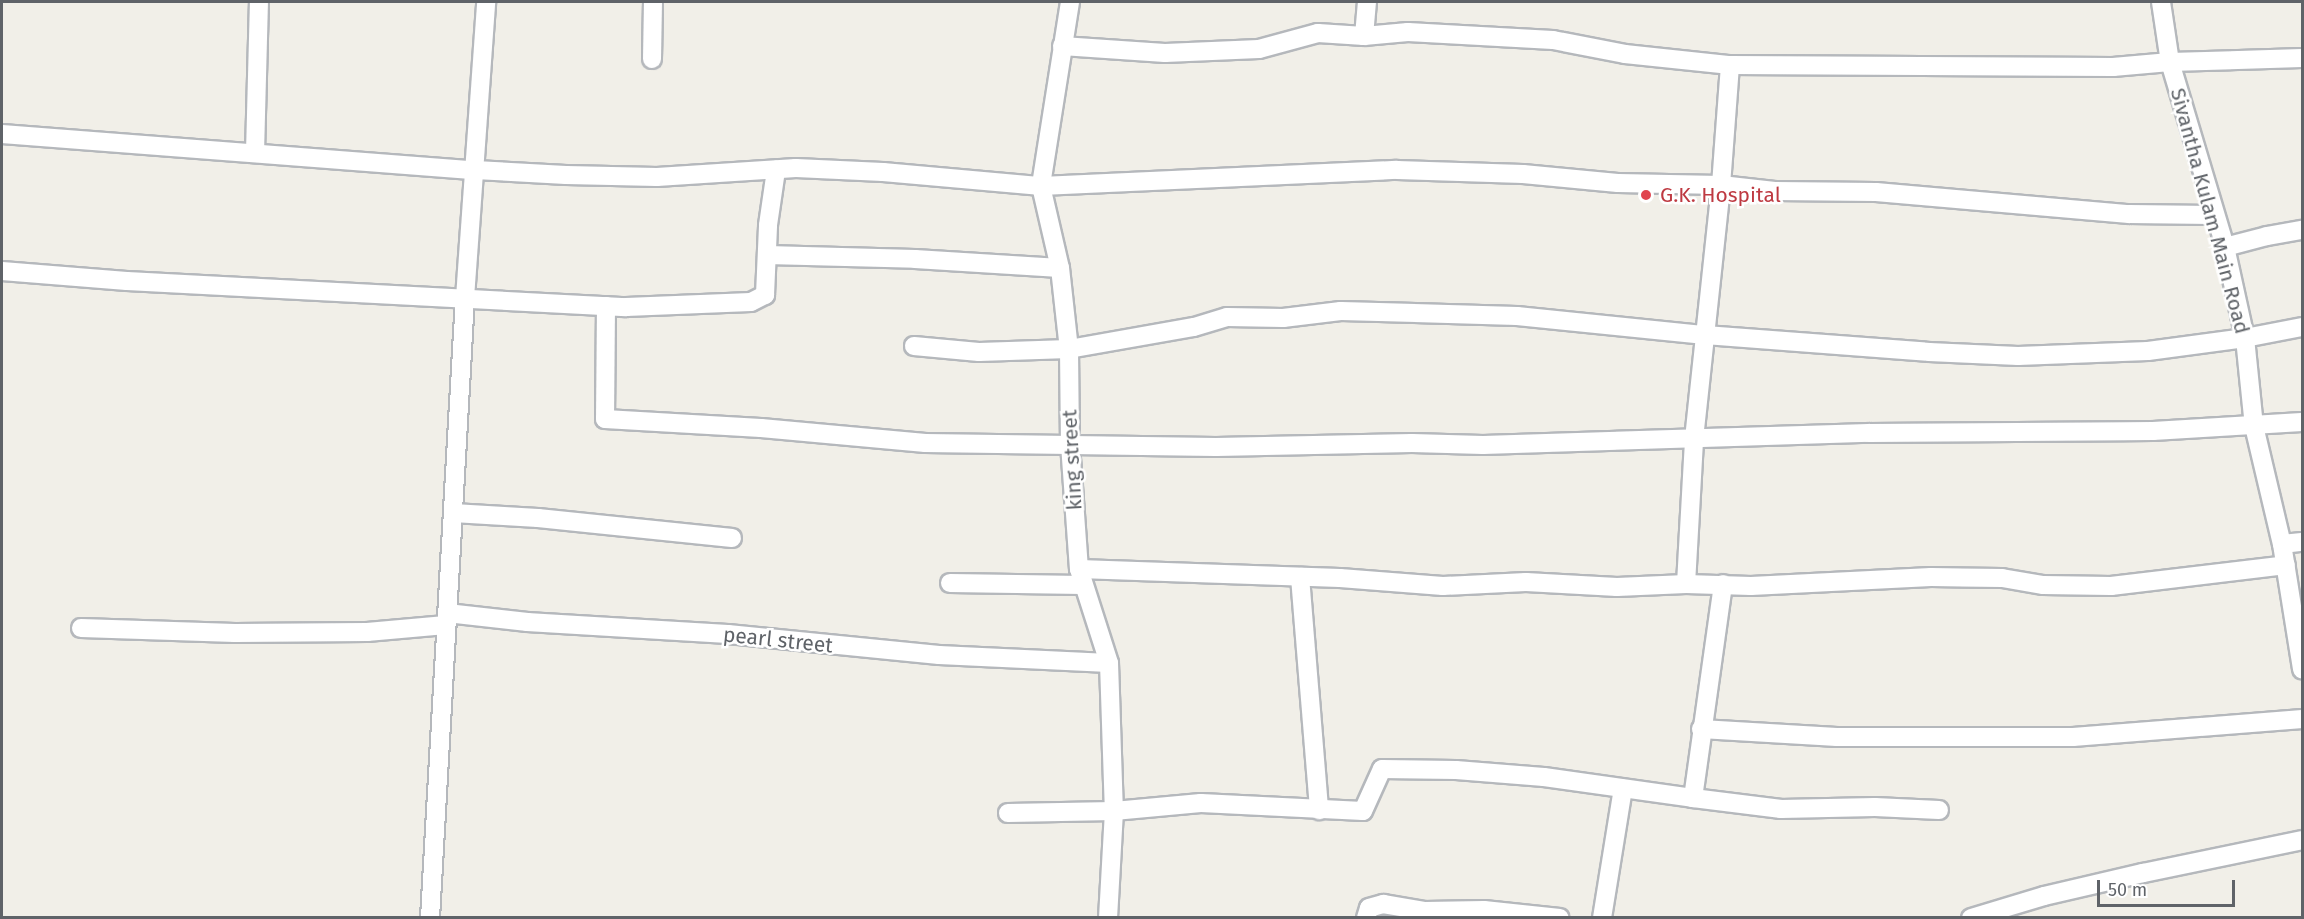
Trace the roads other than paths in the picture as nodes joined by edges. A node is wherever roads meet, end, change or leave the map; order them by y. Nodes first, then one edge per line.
1 (259, 2) edge
2 (486, 2) edge
3 (653, 2) edge
4 (1070, 2) edge
5 (1367, 2) edge
6 (2161, 2) edge
7 (1364, 36) junction
8 (1062, 46) junction
9 (2302, 58) edge
10 (652, 59) dead end
11 (2170, 62) junction
12 (1730, 65) junction
13 (2, 134) edge
14 (255, 153) junction
15 (475, 170) junction
16 (776, 170) junction
17 (1721, 185) junction
18 (1041, 186) junction
19 (2213, 215) junction
20 (2302, 230) edge
21 (2225, 247) junction
22 (767, 255) junction
23 (1060, 268) junction
24 (2, 271) edge
25 (465, 298) junction
26 (606, 306) junction
27 (2302, 327) edge
28 (1705, 334) junction
29 (2245, 338) junction
30 (914, 346) dead end
31 (1069, 349) junction
32 (2302, 423) edge
33 (2254, 426) junction
34 (1694, 439) junction
35 (1070, 444) junction
36 (453, 513) junction
37 (732, 538) dead end
38 (2302, 542) edge
39 (2282, 543) junction
40 (2286, 565) junction
41 (1081, 577) junction
42 (1300, 577) junction
43 (950, 584) dead end
44 (1686, 584) junction
45 (1723, 584) junction
46 (447, 619) junction
47 (81, 628) dead end
48 (1109, 663) junction
49 (2302, 669) edge
50 (2302, 719) edge
51 (1701, 729) junction
52 (1623, 789) junction
53 (1693, 798) junction
54 (1319, 810) junction
55 (1939, 810) dead end
56 (1114, 811) junction
57 (1008, 813) dead end
58 (2302, 840) edge
59 (430, 918) edge
60 (1108, 918) edge
61 (1366, 918) edge
62 (1560, 918) edge
63 (1602, 918) edge
64 (1971, 918) edge

1 - 14 street
2 - 15 street
3 - 10 street
4 - 8 street, king street
5 - 7 street
6 - 11 street, Sivantha Kulam Main Road
7 - 8 street
7 - 12 street
8 - 18 street, king street
9 - 11 street
11 - 12 street
11 - 19 street, Sivantha Kulam Main Road
12 - 17 street
13 - 14 street
14 - 15 street
15 - 16 street
15 - 25 street
16 - 18 street
16 - 22 street
17 - 18 street
17 - 19 street
17 - 28 street
18 - 23 street, king street
19 - 21 street, Sivantha Kulam Main Road
20 - 21 street
21 - 29 street, Sivantha Kulam Main Road
22 - 23 street
22 - 26 street
23 - 31 street, king street
24 - 25 street
25 - 26 street
25 - 36 street
26 - 35 street
27 - 29 street
28 - 29 street
28 - 31 street
28 - 34 street
29 - 33 street, Sivantha Kulam Main Road
30 - 31 street
31 - 35 street, king street
32 - 33 street
33 - 34 street
33 - 39 street, Sivantha Kulam Main Road
34 - 35 street
34 - 44 street
35 - 41 street, king street
36 - 37 street
36 - 46 street
38 - 39 street
39 - 40 street, Sivantha Kulam Main Road
40 - 45 street
40 - 49 street, Sivantha Kulam Main Road
41 - 42 street
41 - 43 street
41 - 48 street, king street
42 - 44 street
42 - 54 street
44 - 45 street
45 - 51 street
46 - 47 street, pearl street
46 - 48 street, pearl street
46 - 59 street
48 - 56 street, king street
50 - 51 street
51 - 53 street
52 - 53 street
52 - 54 street
52 - 63 street
53 - 55 street
54 - 56 street
56 - 57 street
56 - 60 street, king street
58 - 64 street
61 - 62 street

